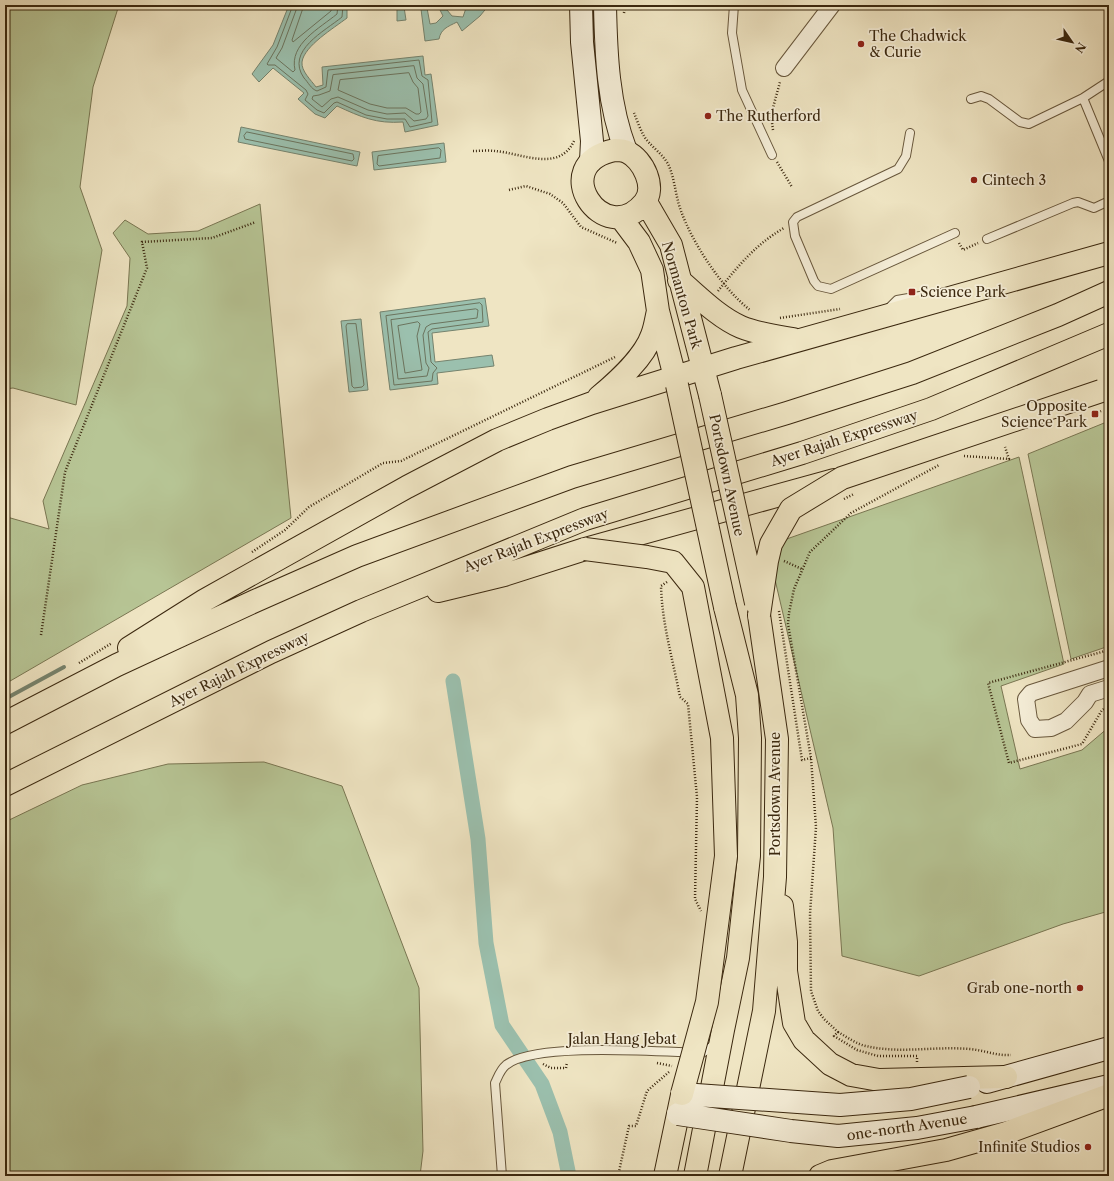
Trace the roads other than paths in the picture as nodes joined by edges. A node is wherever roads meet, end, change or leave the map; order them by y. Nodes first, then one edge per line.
1 (581, 5) edge
2 (606, 5) edge
3 (734, 5) edge
4 (832, 5) edge
5 (784, 68) road end
6 (1109, 81) edge
7 (1083, 98) junction
8 (971, 99) dead end
9 (910, 133) dead end
10 (626, 151) junction
11 (774, 156) road end
12 (591, 161) junction
13 (1109, 161) edge
14 (1109, 201) edge
15 (646, 202) junction
16 (621, 218) junction
17 (955, 233) dead end
18 (987, 239) road end
19 (1109, 253) edge
20 (679, 280) junction
21 (1109, 292) edge
22 (658, 311) junction
23 (1109, 334) edge
24 (796, 340) junction
25 (704, 371) junction
26 (676, 381) junction
27 (1105, 389) edge
28 (592, 403) junction
29 (842, 478) junction
30 (734, 507) junction
31 (706, 516) junction
32 (585, 549) junction
33 (673, 570) junction
34 (725, 607) junction
35 (361, 611) junction
36 (759, 615) junction
37 (117, 665) junction
38 (1109, 668) edge
39 (1109, 688) edge
40 (5, 723) edge
41 (5, 785) edge
42 (775, 877) junction
43 (723, 1030) junction
44 (1109, 1048) edge
45 (702, 1053) junction
46 (1006, 1077) junction
47 (714, 1079) junction
48 (1109, 1086) edge
49 (1109, 1095) edge
50 (680, 1104) junction
51 (502, 1176) edge
52 (665, 1176) edge
53 (695, 1176) edge
54 (730, 1176) edge
55 (820, 1176) edge

1 - 12 street
2 - 10 street
3 - 11 lane
4 - 5 street
6 - 7 lane
7 - 8 lane
7 - 13 lane
9 - 17 lane
10 - 12 highway
10 - 15 highway
12 - 16 highway
14 - 18 lane
15 - 16 highway
15 - 20 highway, Normanton Park
16 - 22 highway, Normanton Park
19 - 24 highway
20 - 24 highway
20 - 25 highway, Normanton Park
21 - 37 highway
22 - 26 highway, Normanton Park
22 - 28 highway
23 - 35 highway, Ayer Rajah Expressway
24 - 25 highway
25 - 26 highway
25 - 30 highway, Portsdown Avenue, bridge
26 - 28 highway
26 - 31 highway, Portsdown Avenue, bridge
27 - 29 highway, bridge
28 - 37 highway
29 - 30 highway, bridge
29 - 36 highway, bridge
30 - 31 highway
30 - 36 highway, Portsdown Avenue, bridge
31 - 32 highway, bridge
31 - 34 highway, Portsdown Avenue, bridge
32 - 33 highway, bridge
32 - 35 highway
33 - 34 highway, bridge
33 - 50 highway, bridge
34 - 43 highway, Portsdown Avenue
35 - 41 highway, Ayer Rajah Expressway
36 - 42 highway, Portsdown Avenue
37 - 40 highway
38 - 39 street
42 - 46 highway
42 - 54 highway, Portsdown Avenue
43 - 45 lane
43 - 47 highway, Portsdown Avenue
44 - 46 street, one-north Avenue
45 - 47 lane
45 - 51 lane, Jalan Hang Jebat
46 - 50 street, one-north Avenue, bridge
47 - 53 highway, Portsdown Avenue
48 - 50 street, one-north Avenue, bridge
49 - 55 highway
50 - 52 highway

